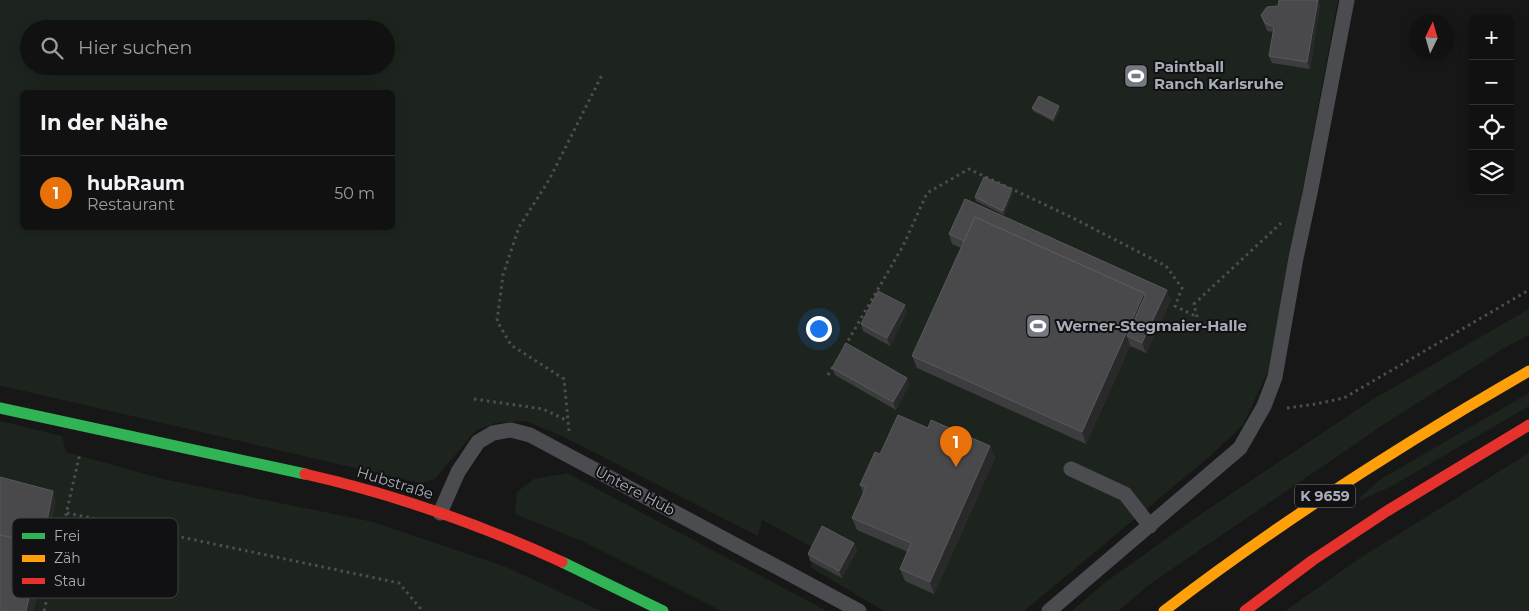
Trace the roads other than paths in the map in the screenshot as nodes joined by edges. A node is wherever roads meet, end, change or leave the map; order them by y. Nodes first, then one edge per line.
1 (1347, 0) edge
2 (1529, 371) edge
3 (0, 408) edge
4 (1529, 425) edge
5 (1071, 469) dead end
6 (440, 513) junction
7 (1150, 526) junction
8 (663, 611) edge
9 (859, 611) edge
10 (1049, 611) edge
11 (1164, 611) edge
12 (1245, 611) edge

1 - 7 lane
2 - 11 main road, K 9659
3 - 6 main road, Hubstraße
4 - 12 main road, K 9659
5 - 7 lane
6 - 8 main road, Hubstraße
6 - 9 lane, Untere Hub
7 - 10 lane

